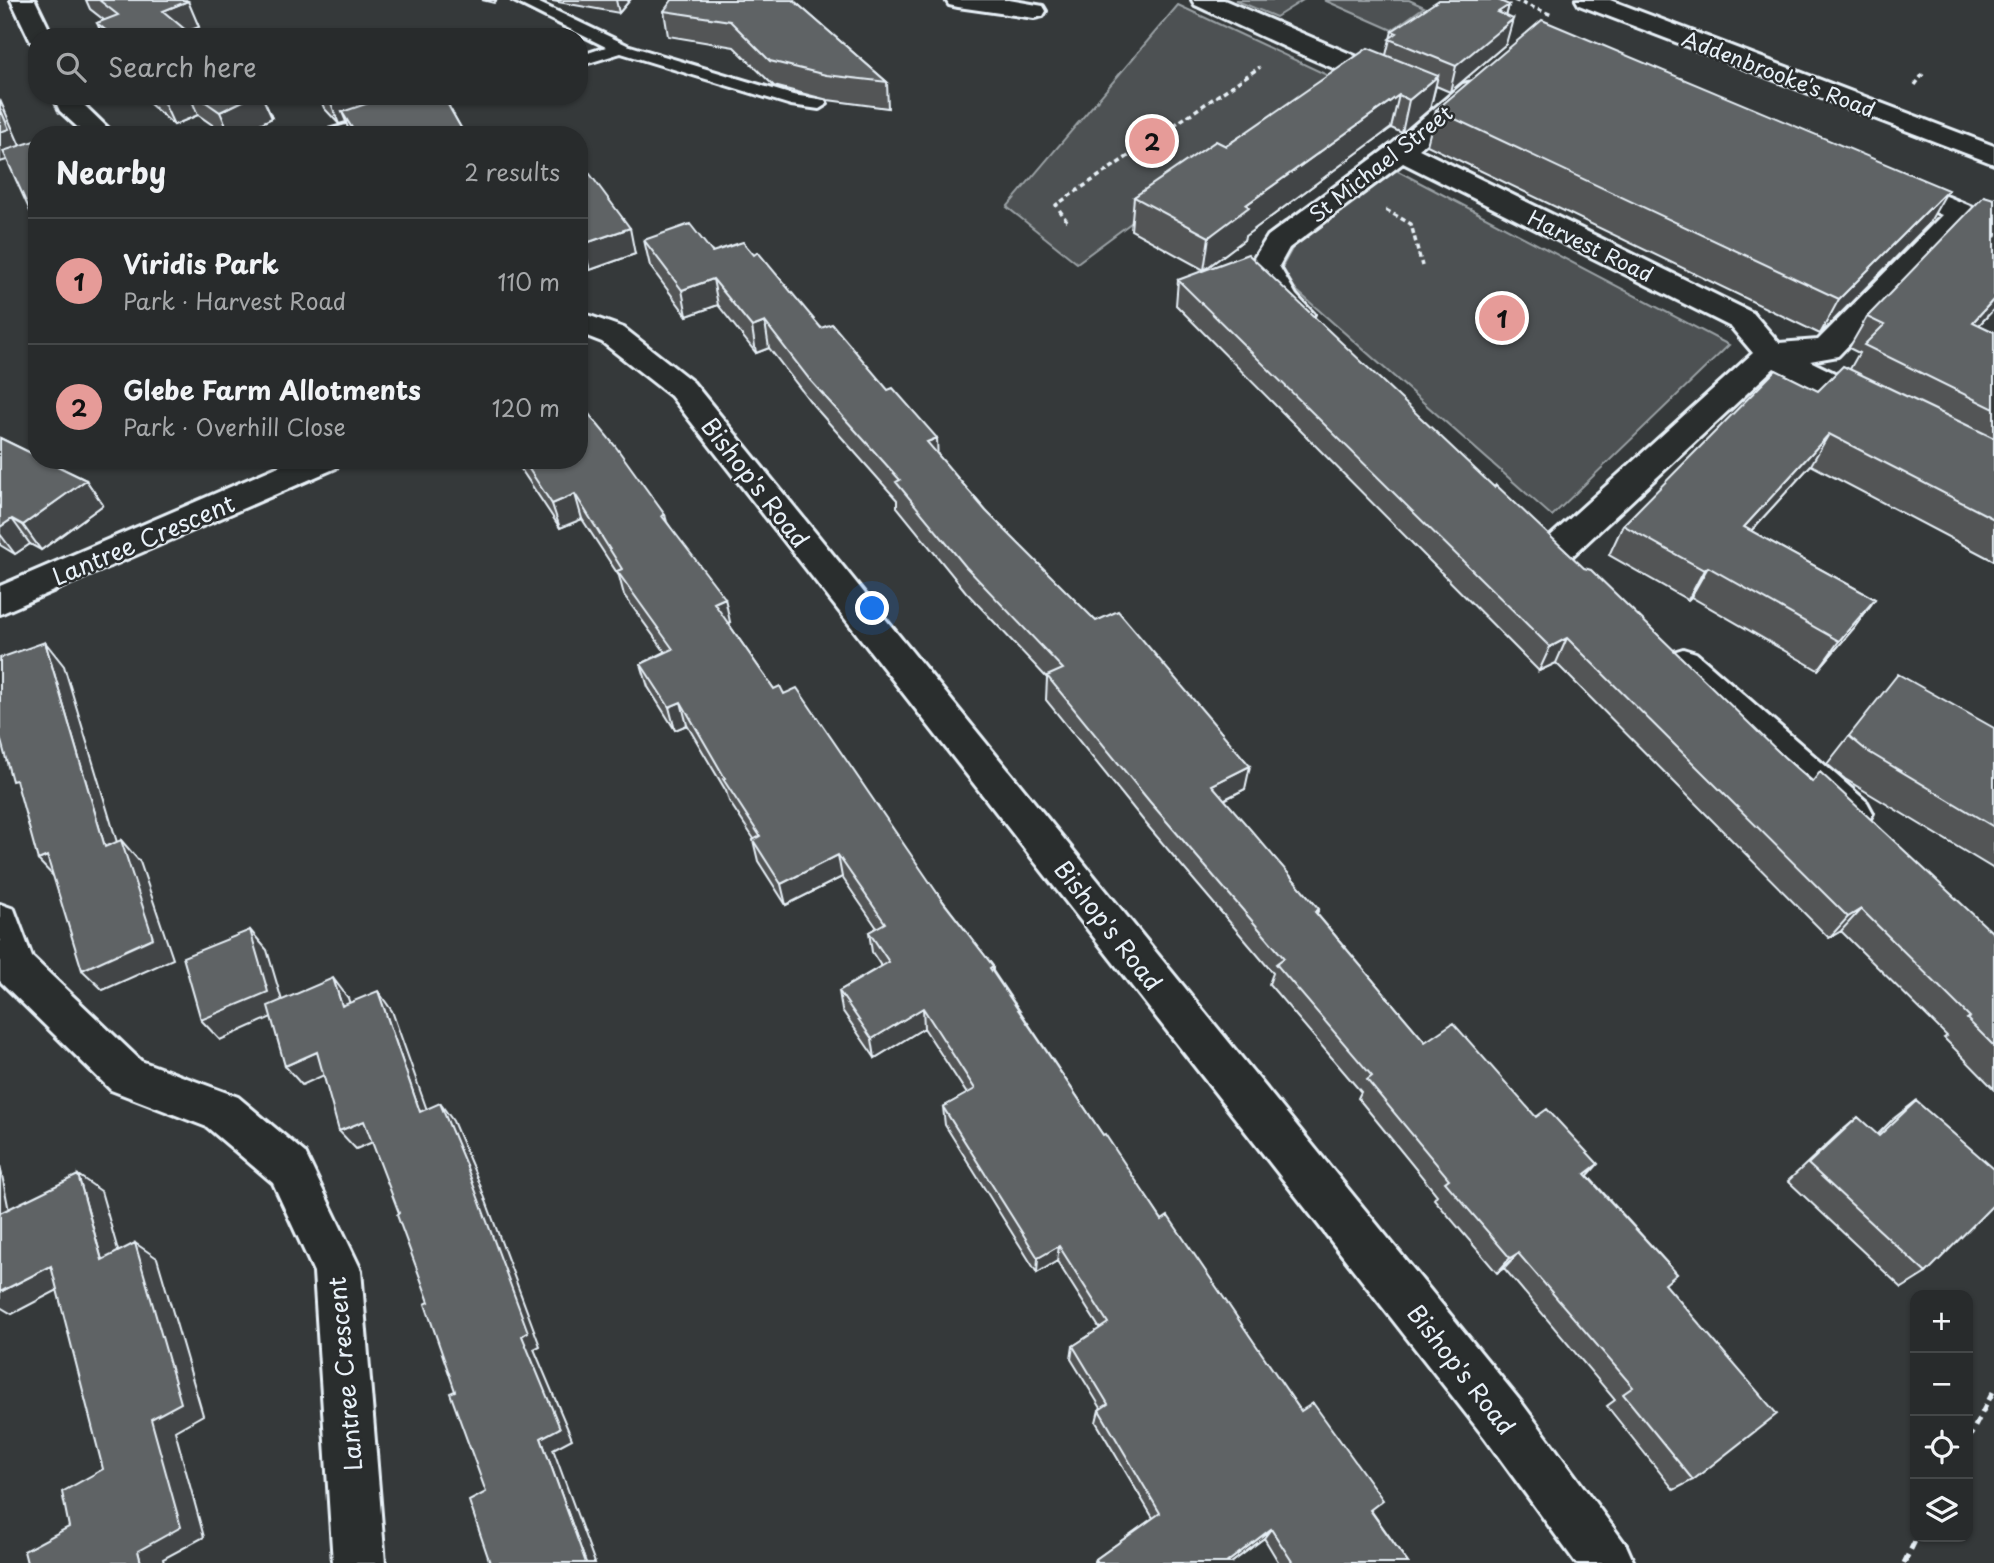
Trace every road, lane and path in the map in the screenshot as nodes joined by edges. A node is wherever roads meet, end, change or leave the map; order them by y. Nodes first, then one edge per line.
1 (23, 0) edge
2 (520, 0) edge
3 (958, 0) edge
4 (1204, 0) edge
5 (1588, 0) edge
6 (1034, 11) dead end
7 (1559, 17) dead end
8 (36, 28) edge
9 (579, 28) edge
10 (588, 32) edge
11 (1535, 36) joint
12 (1296, 43) junction
13 (621, 48) junction
14 (588, 58) edge
15 (1433, 98) junction
16 (819, 104) dead end
17 (69, 105) edge
18 (430, 105) edge
19 (92, 126) edge
20 (361, 126) edge
21 (1931, 132) junction
22 (1401, 151) junction
23 (1994, 156) edge
24 (1994, 163) edge
25 (1870, 175) edge
26 (1383, 209) dead end
27 (1961, 212) junction
28 (1067, 221) dead end
29 (1994, 226) edge
30 (1422, 266) dead end
31 (591, 335) edge
32 (1325, 338) edge
33 (1771, 354) junction
34 (1895, 417) edge
35 (303, 469) edge
36 (1556, 551) edge
37 (0, 601) edge
38 (1660, 643) edge
39 (1879, 836) edge
40 (0, 922) edge
41 (1994, 1390) edge
42 (1973, 1430) edge
43 (1914, 1542) edge
44 (359, 1563) edge
45 (1608, 1563) edge
46 (1903, 1563) edge

1 - 8 street
2 - 9 lane
3 - 6 street
4 - 12 street
5 - 21 street, Addenbrooke's Road
7 - 11 path
10 - 13 lane
11 - 15 street, St Michael Street
12 - 15 street
12 - 28 path
13 - 14 lane
13 - 16 lane
15 - 22 street, St Michael Street
17 - 19 street
18 - 20 lane
21 - 23 street, Addenbrooke's Road
21 - 24 street, Addenbrooke's Road
22 - 32 street, St Michael Street
22 - 33 street, Harvest Road
25 - 27 street
26 - 30 path
27 - 29 street
27 - 33 street
31 - 45 street, Bishop's Road
33 - 34 street, Harvest Road
33 - 36 street
35 - 37 street, Lantree Crescent
38 - 39 street
40 - 44 street, Lantree Crescent
41 - 42 path
43 - 46 path

